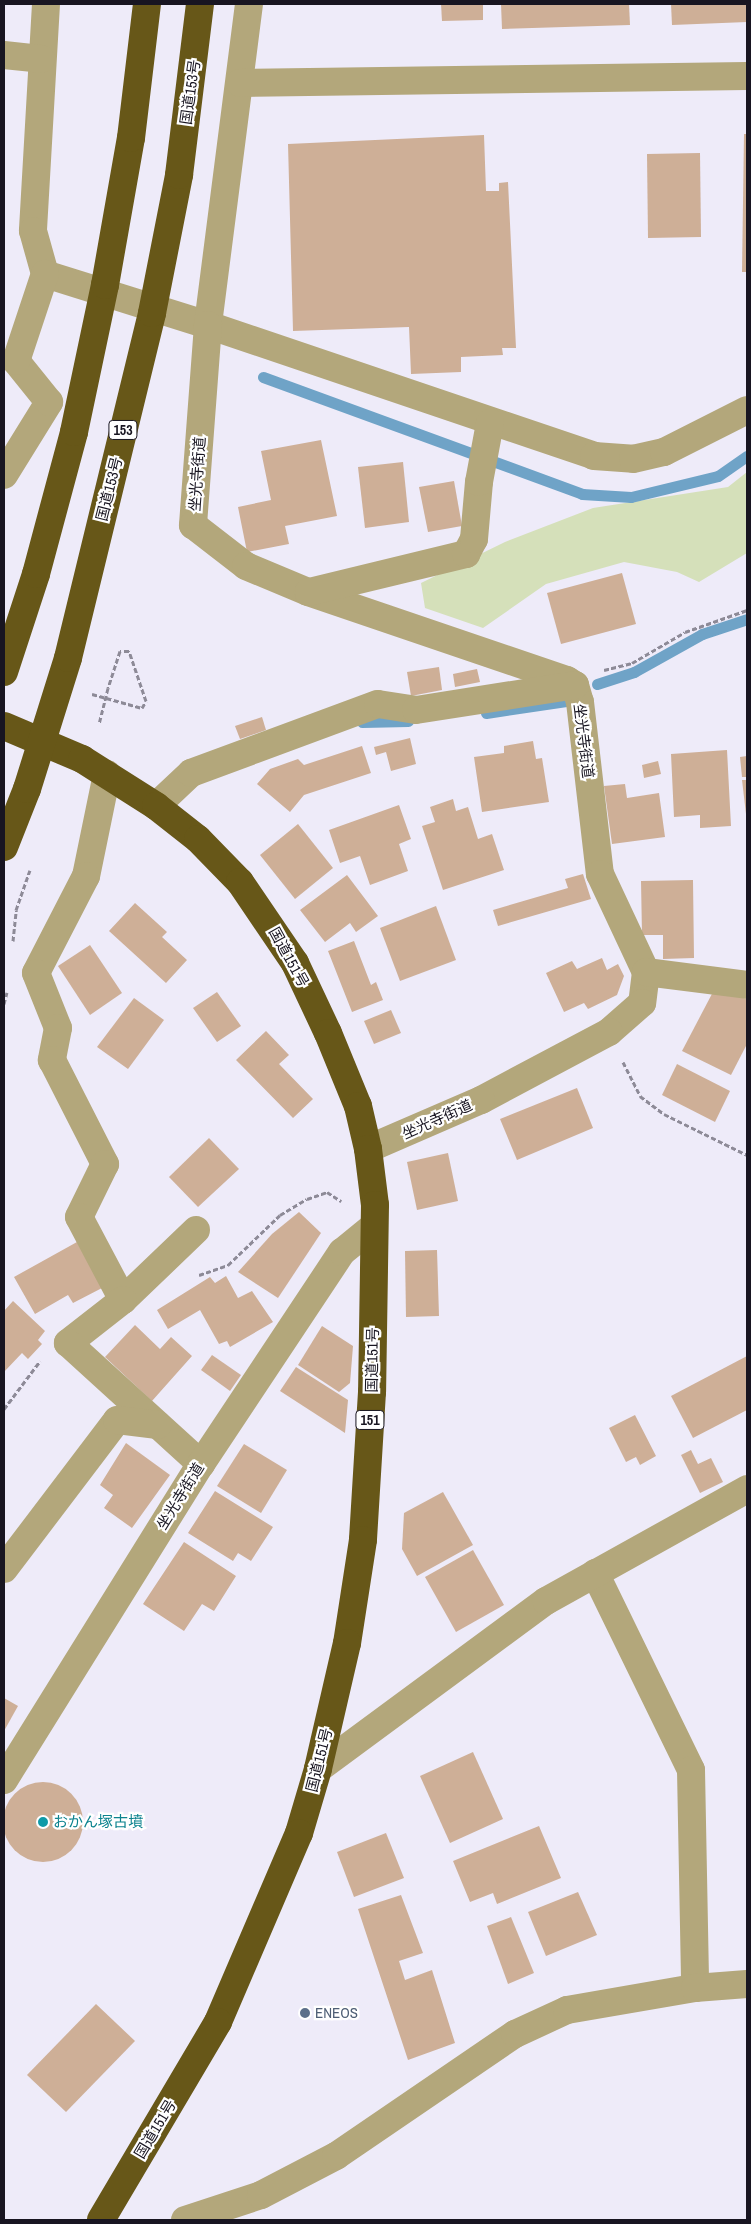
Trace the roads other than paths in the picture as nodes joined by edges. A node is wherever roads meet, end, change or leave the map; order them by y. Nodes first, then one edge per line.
1 (46, 4) edge
2 (147, 4) edge
3 (200, 4) edge
4 (249, 4) edge
5 (4, 55) edge
6 (41, 59) junction
7 (747, 76) edge
8 (240, 83) junction
9 (45, 274) junction
10 (208, 324) junction
11 (10, 360) edge
12 (747, 410) edge
13 (488, 433) junction
14 (4, 475) edge
15 (308, 592) junction
16 (4, 672) edge
17 (571, 683) junction
18 (4, 726) edge
19 (107, 774) junction
20 (156, 806) junction
21 (4, 847) edge
22 (646, 972) junction
23 (745, 980) edge
24 (368, 1149) junction
25 (374, 1226) junction
26 (196, 1230) dead end
27 (123, 1300) junction
28 (158, 1426) junction
29 (201, 1464) junction
30 (747, 1488) edge
31 (4, 1569) edge
32 (595, 1572) junction
33 (318, 1769) junction
34 (4, 1780) edge
35 (747, 1984) edge
36 (695, 1988) junction
37 (101, 2220) edge
38 (185, 2220) edge

1 - 6 street
2 - 16 highway
3 - 21 highway, 国道153号 / 153
4 - 8 street
5 - 6 street
6 - 9 street
7 - 8 street
8 - 10 street
9 - 10 street
9 - 11 street
10 - 13 street
10 - 15 street, 坐光寺街道
11 - 14 street
12 - 13 street
13 - 15 street
15 - 17 street, 坐光寺街道
17 - 20 street
17 - 22 street, 坐光寺街道
18 - 19 highway, 国道151号 / 151
19 - 20 highway, 国道151号 / 151
19 - 27 street
20 - 24 highway, 国道151号 / 151
22 - 23 street
22 - 24 street, 坐光寺街道
24 - 25 highway, 国道151号 / 151
25 - 29 street, 坐光寺街道
25 - 33 highway, 国道151号 / 151
26 - 27 street
27 - 28 street
28 - 29 street
28 - 31 street
29 - 34 street, 坐光寺街道
30 - 32 street
32 - 33 street
32 - 36 street
33 - 37 highway, 国道151号 / 151
35 - 36 street
36 - 38 street

